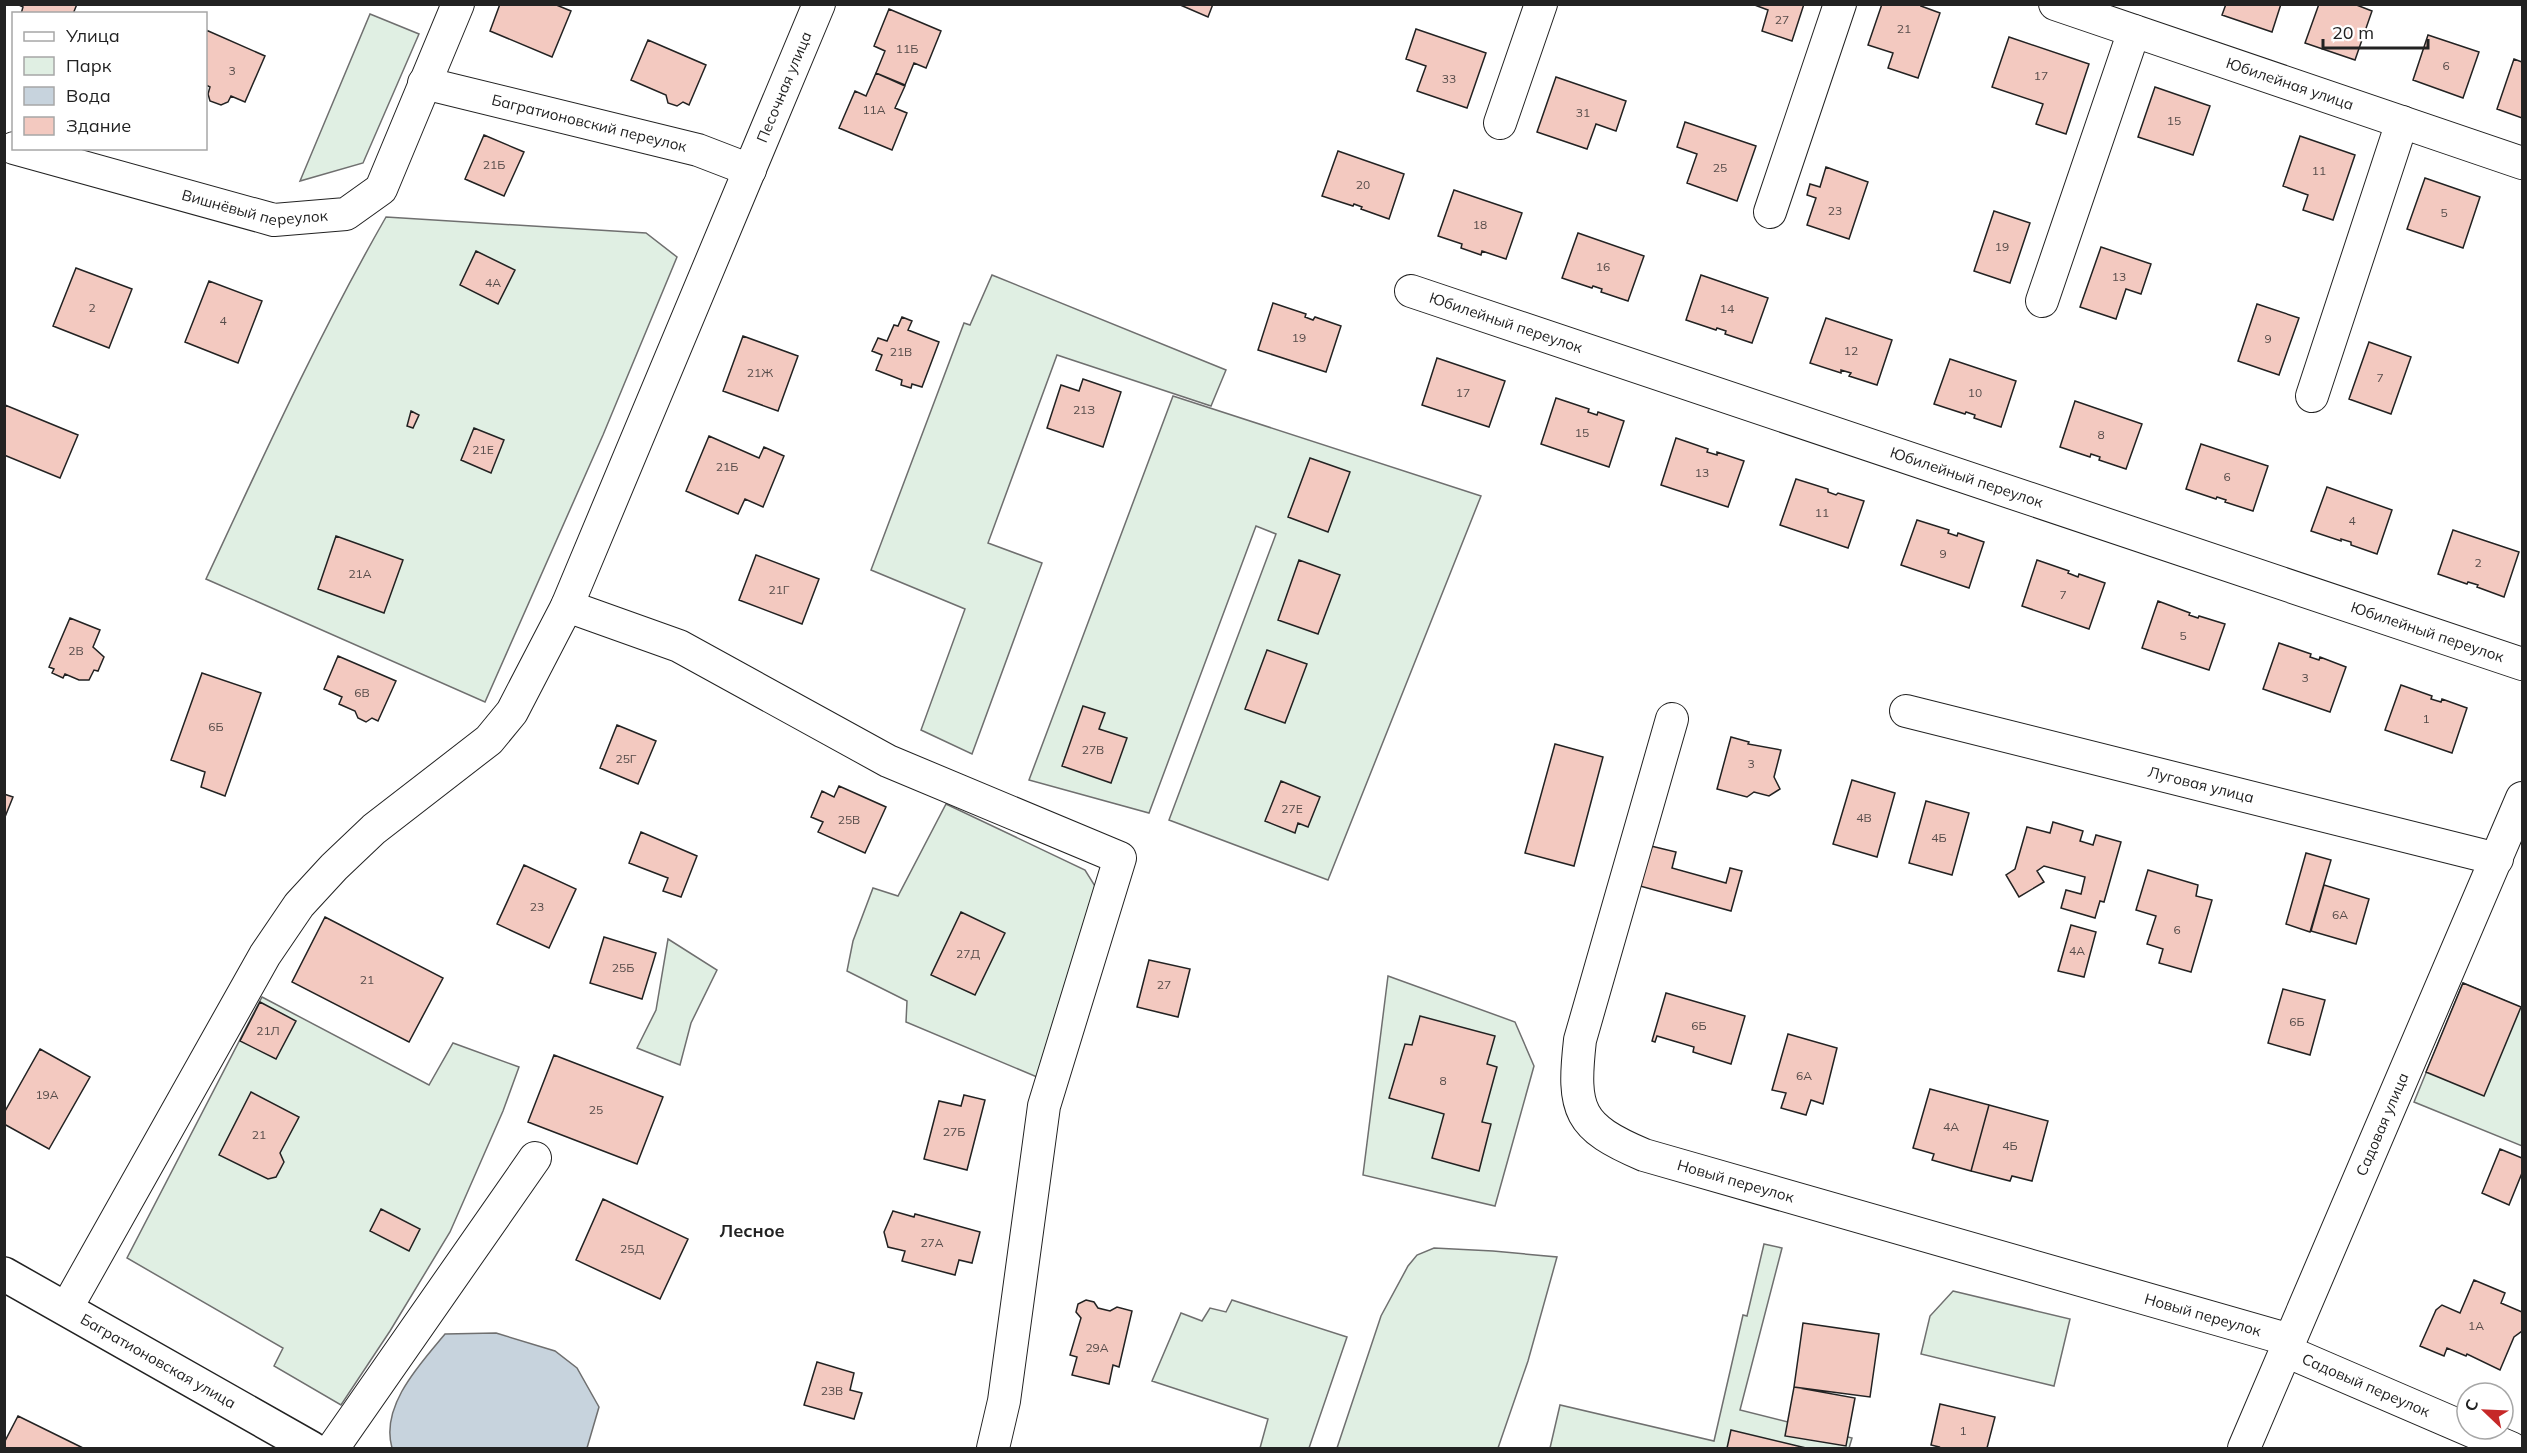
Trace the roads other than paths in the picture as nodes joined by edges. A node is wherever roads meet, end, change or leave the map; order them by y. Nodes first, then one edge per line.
1 (458, 4) edge
2 (819, 4) edge
3 (1541, 4) edge
4 (1840, 4) edge
5 (2055, 4) edge
6 (2134, 31) junction
7 (424, 83) junction
8 (2402, 122) junction
9 (1500, 123) dead end
10 (21, 150) edge
11 (2523, 163) edge
12 (750, 170) junction
13 (1770, 213) dead end
14 (1411, 291) dead end
15 (2042, 301) dead end
16 (2312, 396) dead end
17 (567, 606) junction
18 (2523, 664) edge
19 (1906, 711) dead end
20 (1672, 719) dead end
21 (2523, 798) edge
22 (2497, 859) junction
23 (535, 1158) dead end
24 (4, 1274) edge
25 (66, 1309) junction
26 (2288, 1346) junction
27 (311, 1449) edge
28 (333, 1449) edge
29 (993, 1449) edge
30 (2244, 1449) edge
31 (2511, 1449) edge

1 - 7 street
2 - 12 street, Песочная улица
3 - 9 street
4 - 13 street
5 - 6 street, Юбилейная улица
6 - 8 street, Юбилейная улица
6 - 15 street
7 - 10 street, Вишнёвый переулок
7 - 12 street, Багратионовский переулок
8 - 11 street, Юбилейная улица
8 - 16 street
12 - 17 street, Песочная улица
14 - 18 street, Юбилейный переулок
17 - 25 street, Песочная улица
17 - 29 street
19 - 22 street, Луговая улица
20 - 26 street, Новый переулок
21 - 22 street, Садовая улица
22 - 26 street, Садовая улица
23 - 28 street
24 - 25 main road, Багратионовская улица
25 - 27 main road, Багратионовская улица
26 - 30 street, Садовая улица
26 - 31 street, Садовый переулок

